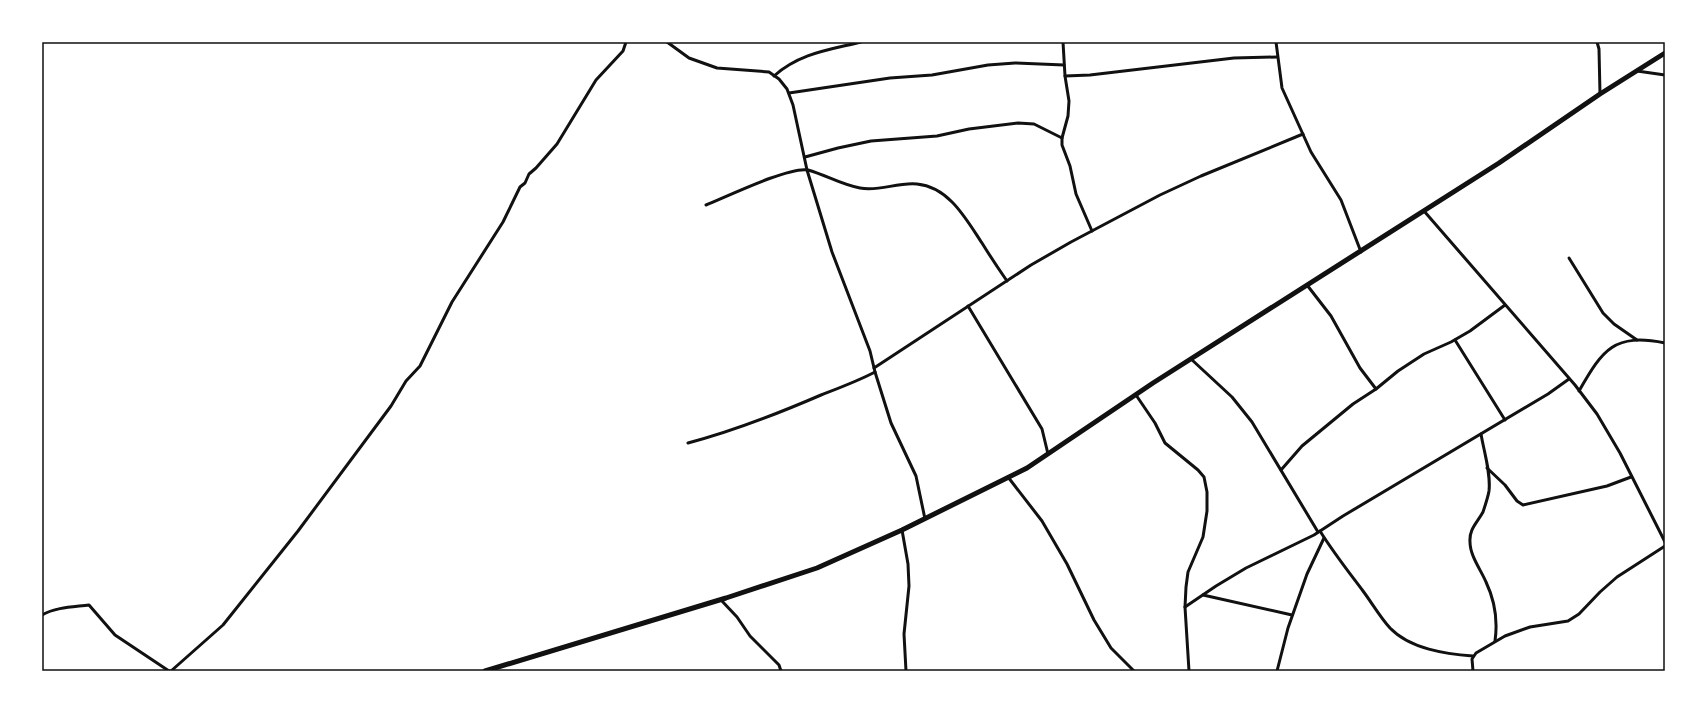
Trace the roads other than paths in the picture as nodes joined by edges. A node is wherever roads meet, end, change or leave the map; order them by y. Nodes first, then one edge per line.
1 (626, 42) edge
2 (667, 42) edge
3 (862, 42) edge
4 (1063, 42) edge
5 (1276, 42) edge
6 (1597, 42) edge
7 (1665, 53) edge
8 (1277, 57) junction
9 (1064, 65) junction
10 (1637, 71) junction
11 (1665, 75) edge
12 (774, 76) junction
13 (1065, 76) junction
14 (789, 93) junction
15 (1600, 94) junction
16 (1303, 134) junction
17 (1062, 138) junction
18 (805, 157) junction
19 (807, 170) junction
20 (706, 205) dead end
21 (1424, 211) junction
22 (1092, 231) junction
23 (1361, 252) junction
24 (1569, 258) dead end
25 (1007, 281) junction
26 (1307, 285) junction
27 (1505, 305) junction
28 (968, 306) junction
29 (1455, 340) junction
30 (1637, 340) junction
31 (1665, 343) edge
32 (1190, 359) junction
33 (874, 370) junction
34 (1569, 379) junction
35 (1376, 389) junction
36 (1579, 391) junction
37 (1136, 394) junction
38 (1505, 420) junction
39 (1481, 434) junction
40 (688, 443) dead end
41 (1048, 454) junction
42 (1487, 467) junction
43 (1281, 470) junction
44 (1008, 477) junction
45 (1631, 477) junction
46 (925, 519) junction
47 (902, 530) junction
48 (1319, 531) junction
49 (1324, 538) junction
50 (1665, 542) edge
51 (1665, 546) edge
52 (1203, 594) junction
53 (721, 600) junction
54 (1185, 607) junction
55 (42, 615) edge
56 (1292, 615) junction
57 (1495, 641) junction
58 (1473, 656) junction
59 (170, 671) edge
60 (485, 671) edge
61 (781, 671) edge
62 (906, 671) edge
63 (1134, 671) edge
64 (1189, 671) edge
65 (1277, 671) edge
66 (1473, 671) edge

1 - 59 street
2 - 12 street
3 - 12 street
4 - 9 street
5 - 8 street
6 - 15 street
7 - 10 highway
8 - 13 street
8 - 16 street
9 - 13 street
9 - 14 street
10 - 11 street
10 - 15 highway
12 - 14 street
13 - 17 street
14 - 18 street
15 - 21 highway
16 - 22 street
16 - 23 street
17 - 18 street
17 - 22 street
18 - 19 street
19 - 20 street
19 - 25 street
19 - 33 street
21 - 23 highway
21 - 27 street
22 - 25 street
23 - 26 highway
24 - 30 street
25 - 28 street
26 - 32 highway
26 - 35 street
27 - 29 street
27 - 34 street
28 - 33 street
28 - 41 street
29 - 35 street
29 - 38 street
30 - 31 street
30 - 36 street
32 - 37 highway
32 - 43 street
33 - 40 street
33 - 46 street
34 - 36 street
34 - 38 street
35 - 43 street
36 - 45 street
37 - 41 highway
37 - 54 street
38 - 39 street
39 - 42 street
39 - 48 street
41 - 44 highway
42 - 45 street
42 - 57 street
43 - 48 street
44 - 46 highway
44 - 63 street
45 - 50 street
46 - 47 highway
47 - 53 highway
47 - 62 street
48 - 49 street
48 - 52 street
49 - 56 street
49 - 58 street
51 - 57 street
52 - 54 street
52 - 56 street
53 - 60 highway
53 - 61 street
54 - 64 street
55 - 59 street
56 - 65 street
57 - 58 street
58 - 66 street

